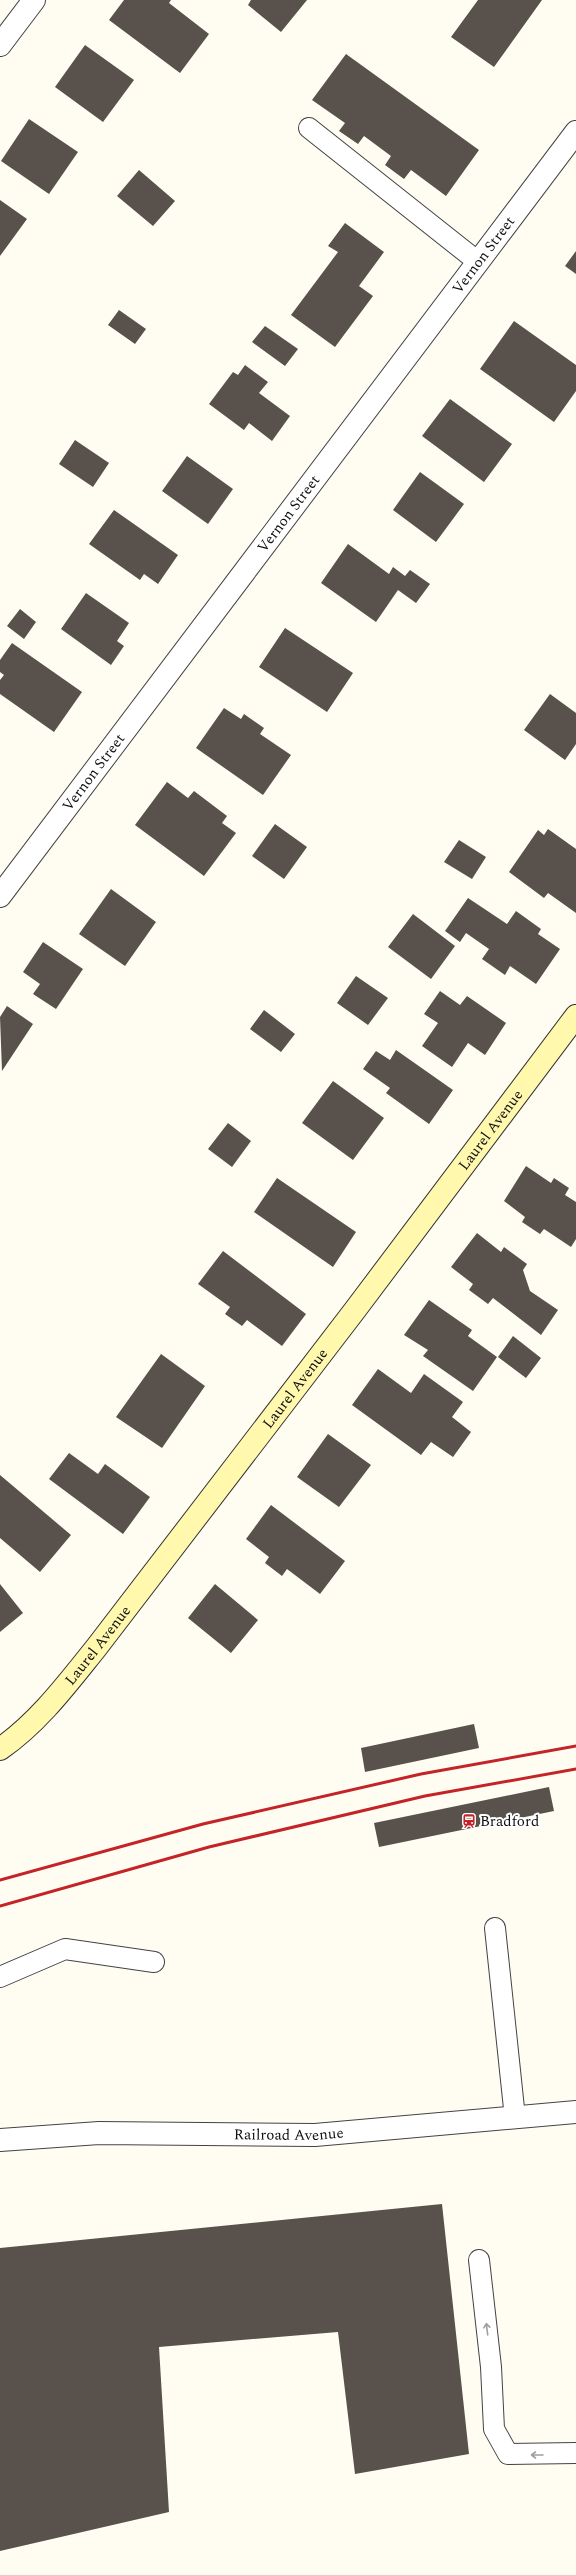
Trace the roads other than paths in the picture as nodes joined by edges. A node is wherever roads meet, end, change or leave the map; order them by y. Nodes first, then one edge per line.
1 (34, 0) edge
2 (0, 45) edge
3 (309, 128) dead end
4 (576, 132) edge
5 (477, 261) junction
6 (0, 896) edge
7 (576, 1016) edge
8 (0, 1749) edge
9 (495, 1928) dead end
10 (154, 1962) dead end
11 (0, 1976) edge
12 (576, 2112) edge
13 (515, 2118) junction
14 (0, 2140) edge
15 (479, 2260) dead end
16 (576, 2453) edge

1 - 2 street
3 - 5 lane
4 - 5 street, Vernon Street
5 - 6 street, Vernon Street
7 - 8 main road, Laurel Avenue
9 - 13 lane
10 - 11 lane
12 - 13 street, Railroad Avenue
13 - 14 street, Railroad Avenue
16 -> 15 lane

